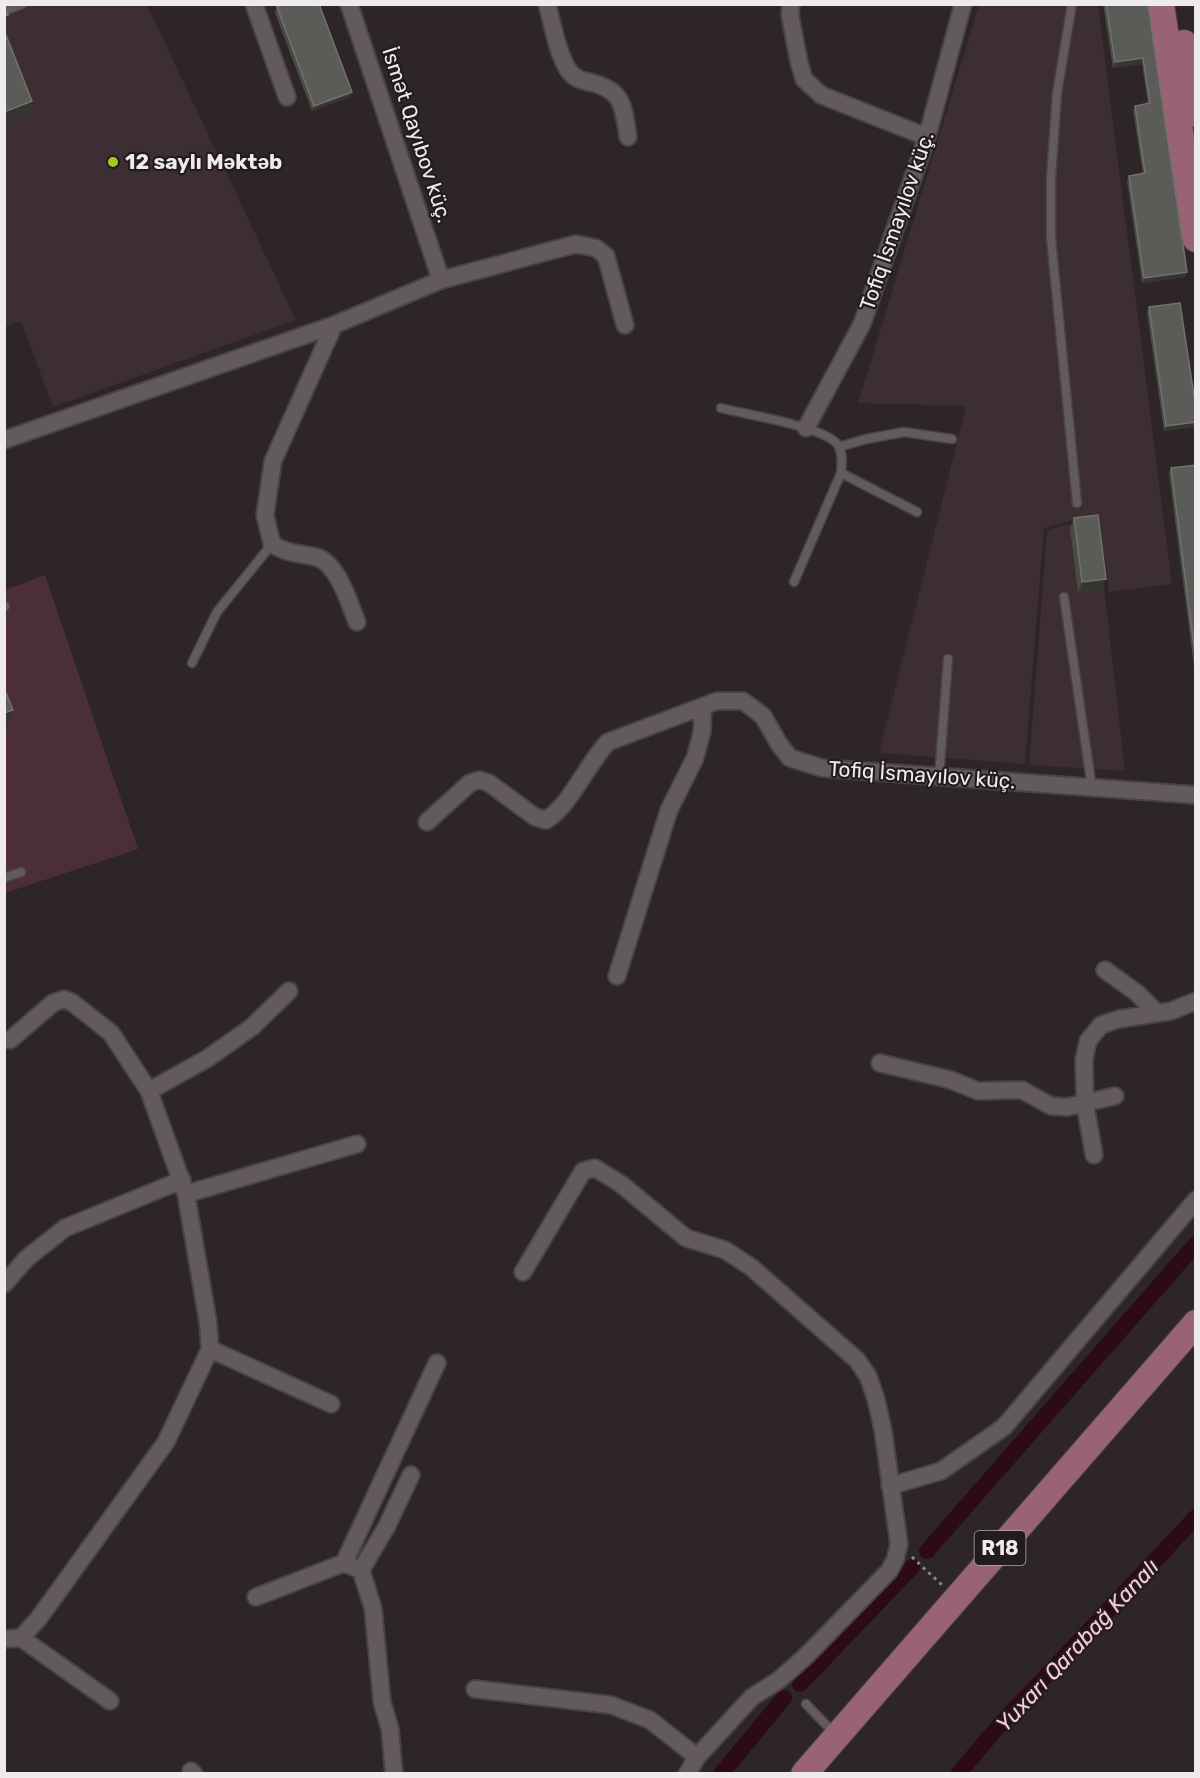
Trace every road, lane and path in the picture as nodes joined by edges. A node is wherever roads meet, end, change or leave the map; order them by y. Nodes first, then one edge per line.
1 (22, 4) edge
2 (254, 4) edge
3 (349, 4) edge
4 (547, 4) edge
5 (791, 4) edge
6 (963, 4) edge
7 (1072, 4) edge
8 (1161, 4) edge
9 (1178, 4) edge
10 (7, 10) edge
11 (287, 97) dead end
12 (1196, 114) edge
13 (628, 137) dead end
14 (927, 137) junction
15 (1196, 239) edge
16 (441, 280) junction
17 (334, 325) junction
18 (625, 325) dead end
19 (721, 408) dead end
20 (806, 428) junction
21 (952, 439) dead end
22 (4, 440) edge
23 (839, 447) junction
24 (841, 473) junction
25 (1077, 503) dead end
26 (917, 512) dead end
27 (272, 544) junction
28 (794, 582) dead end
29 (1064, 597) dead end
30 (357, 622) dead end
31 (948, 659) dead end
32 (192, 663) dead end
33 (703, 706) junction
34 (939, 777) junction
35 (1092, 788) junction
36 (1196, 795) edge
37 (427, 822) dead end
38 (21, 872) dead end
39 (4, 878) edge
40 (1105, 970) dead end
41 (617, 976) dead end
42 (289, 991) dead end
43 (1196, 1001) edge
44 (1157, 1013) junction
45 (10, 1040) dead end
46 (880, 1063) dead end
47 (149, 1091) junction
48 (1115, 1096) dead end
49 (1085, 1104) junction
50 (357, 1144) dead end
51 (1094, 1155) dead end
52 (184, 1187) junction
53 (1196, 1200) edge
54 (523, 1272) dead end
55 (4, 1284) edge
56 (1196, 1323) edge
57 (210, 1349) junction
58 (436, 1363) dead end
59 (331, 1404) dead end
60 (411, 1475) dead end
61 (891, 1486) junction
62 (899, 1544) junction
63 (344, 1563) junction
64 (362, 1570) junction
65 (950, 1593) dead end
66 (256, 1598) dead end
67 (13, 1638) edge
68 (475, 1689) dead end
69 (110, 1701) dead end
70 (806, 1704) dead end
71 (837, 1736) junction
72 (696, 1757) junction
73 (394, 1773) edge
74 (687, 1773) edge
75 (804, 1773) edge

1 - 10 lane
2 - 11 street
3 - 16 street, İsmət Qayıbov küç.
4 - 13 street
5 - 14 street
6 - 14 street, Tofiq İsmayılov küç.
7 - 25 lane
8 - 15 main road
9 - 12 main road
14 - 20 street, Tofiq İsmayılov küç.
16 - 17 street
16 - 18 street
17 - 22 street
17 - 27 street
19 - 20 lane
20 - 23 lane
21 - 23 lane
23 - 24 lane
24 - 26 lane
24 - 28 lane
27 - 30 street
27 - 32 lane
29 - 35 lane
31 - 34 lane
33 - 34 street, Tofiq İsmayılov küç.
33 - 37 street, Tofiq İsmayılov küç.
33 - 41 street
34 - 35 street, Tofiq İsmayılov küç.
35 - 36 street, Tofiq İsmayılov küç.
38 - 39 lane
40 - 44 street
42 - 47 street
43 - 44 street
44 - 49 street
45 - 47 street
46 - 49 street
47 - 52 street
48 - 49 street
49 - 51 street
50 - 52 street
52 - 55 street
52 - 57 street
53 - 61 street
54 - 61 street
56 - 71 main road, R18
57 - 59 street
57 - 67 street
58 - 63 street
60 - 64 street
61 - 62 street
62 - 65 path
62 - 72 street
63 - 64 street
63 - 66 street
64 - 73 street
67 - 69 street
68 - 72 street
70 - 71 lane
71 - 75 main road, R18
72 - 74 street

